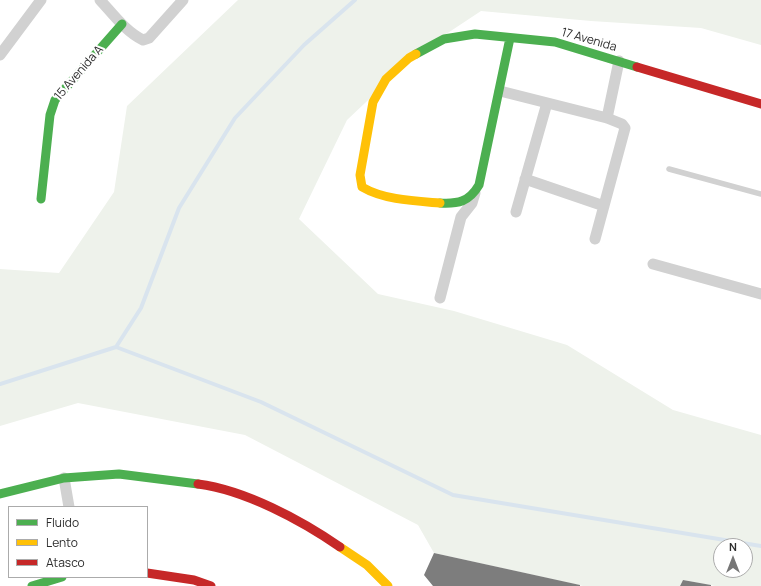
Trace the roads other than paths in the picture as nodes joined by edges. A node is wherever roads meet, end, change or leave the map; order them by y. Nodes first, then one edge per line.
1 (41, 0) edge
2 (100, 0) edge
3 (183, 0) edge
4 (122, 24) junction
5 (510, 38) junction
6 (0, 55) edge
7 (619, 61) junction
8 (500, 91) junction
9 (547, 103) junction
10 (761, 104) edge
11 (607, 118) junction
12 (669, 169) dead end
13 (525, 179) junction
14 (475, 192) junction
15 (761, 194) edge
16 (41, 198) dead end
17 (604, 206) junction
18 (516, 212) dead end
19 (596, 239) dead end
20 (653, 264) dead end
21 (761, 294) edge
22 (440, 298) dead end
23 (64, 478) junction
24 (0, 494) edge
25 (69, 506) edge
26 (148, 573) edge
27 (59, 578) edge
28 (32, 586) edge
29 (211, 586) edge
30 (388, 586) edge

1 - 6 street
2 - 4 street
3 - 4 street
4 - 16 street, 15 Avenida A
5 - 7 street, 17 Avenida
5 - 8 street
5 - 14 street, 17 Avenida
7 - 10 street, 17 Avenida
7 - 11 street
8 - 9 street
8 - 14 street
9 - 11 street
9 - 13 street
11 - 17 street
12 - 15 lane
13 - 17 street
13 - 18 street
14 - 22 street
17 - 19 street
20 - 21 street
23 - 24 street
23 - 25 street
23 - 30 street
26 - 29 street
27 - 28 street

